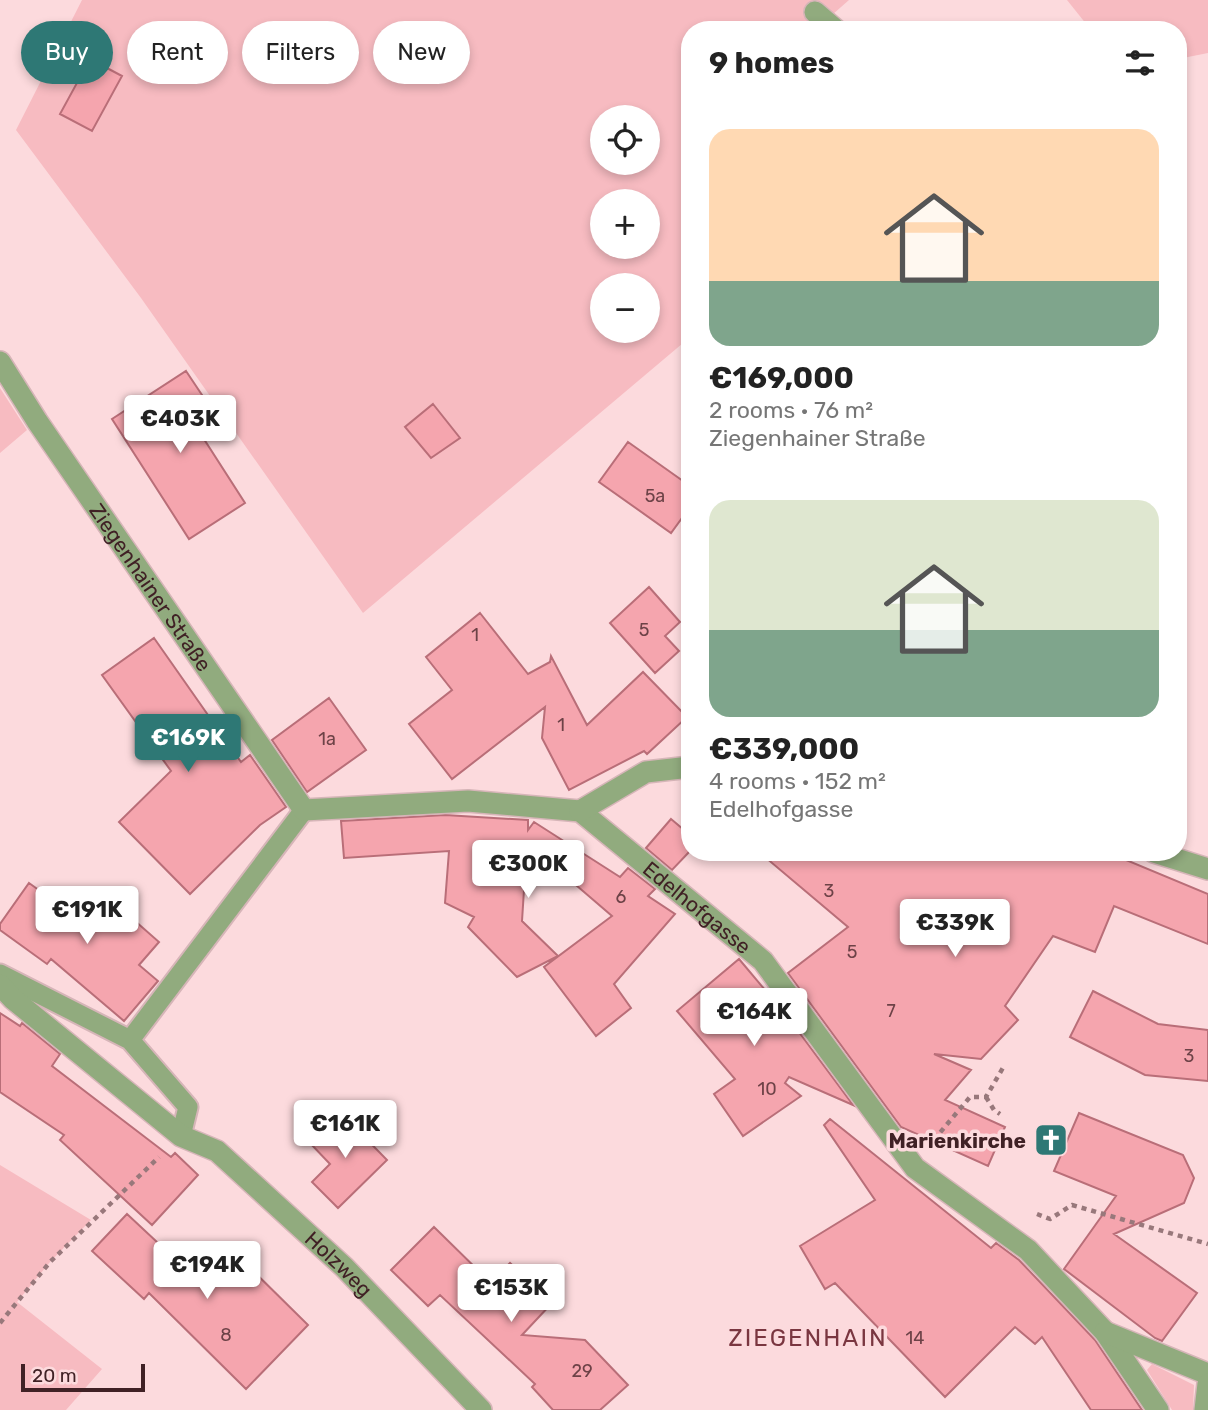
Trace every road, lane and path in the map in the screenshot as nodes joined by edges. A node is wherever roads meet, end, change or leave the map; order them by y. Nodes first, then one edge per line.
1 (815, 12) dead end
2 (825, 21) edge
3 (0, 362) edge
4 (681, 768) edge
5 (304, 810) junction
6 (580, 811) junction
7 (1183, 861) edge
8 (1208, 869) edge
9 (0, 974) edge
10 (0, 985) edge
11 (130, 1041) junction
12 (1004, 1066) dead end
13 (986, 1097) junction
14 (1000, 1114) dead end
15 (181, 1136) junction
16 (934, 1147) dead end
17 (1029, 1211) dead end
18 (1208, 1244) edge
19 (0, 1322) edge
20 (1105, 1332) junction
21 (1208, 1374) edge
22 (1208, 1384) edge
23 (481, 1410) edge
24 (1158, 1410) edge
25 (1205, 1410) edge

1 - 2 street
3 - 5 street, Ziegenhainer Straße
4 - 6 street
5 - 6 street
5 - 11 lane
6 - 20 street, Edelhofgasse
7 - 8 street
9 - 11 lane
10 - 15 street, Holzweg
11 - 15 lane
12 - 13 path
13 - 14 path
13 - 16 path
15 - 19 path
15 - 23 street, Holzweg
17 - 18 path
20 - 21 street, Edelhofgasse
20 - 24 street, Edelhofgasse
22 - 25 street

